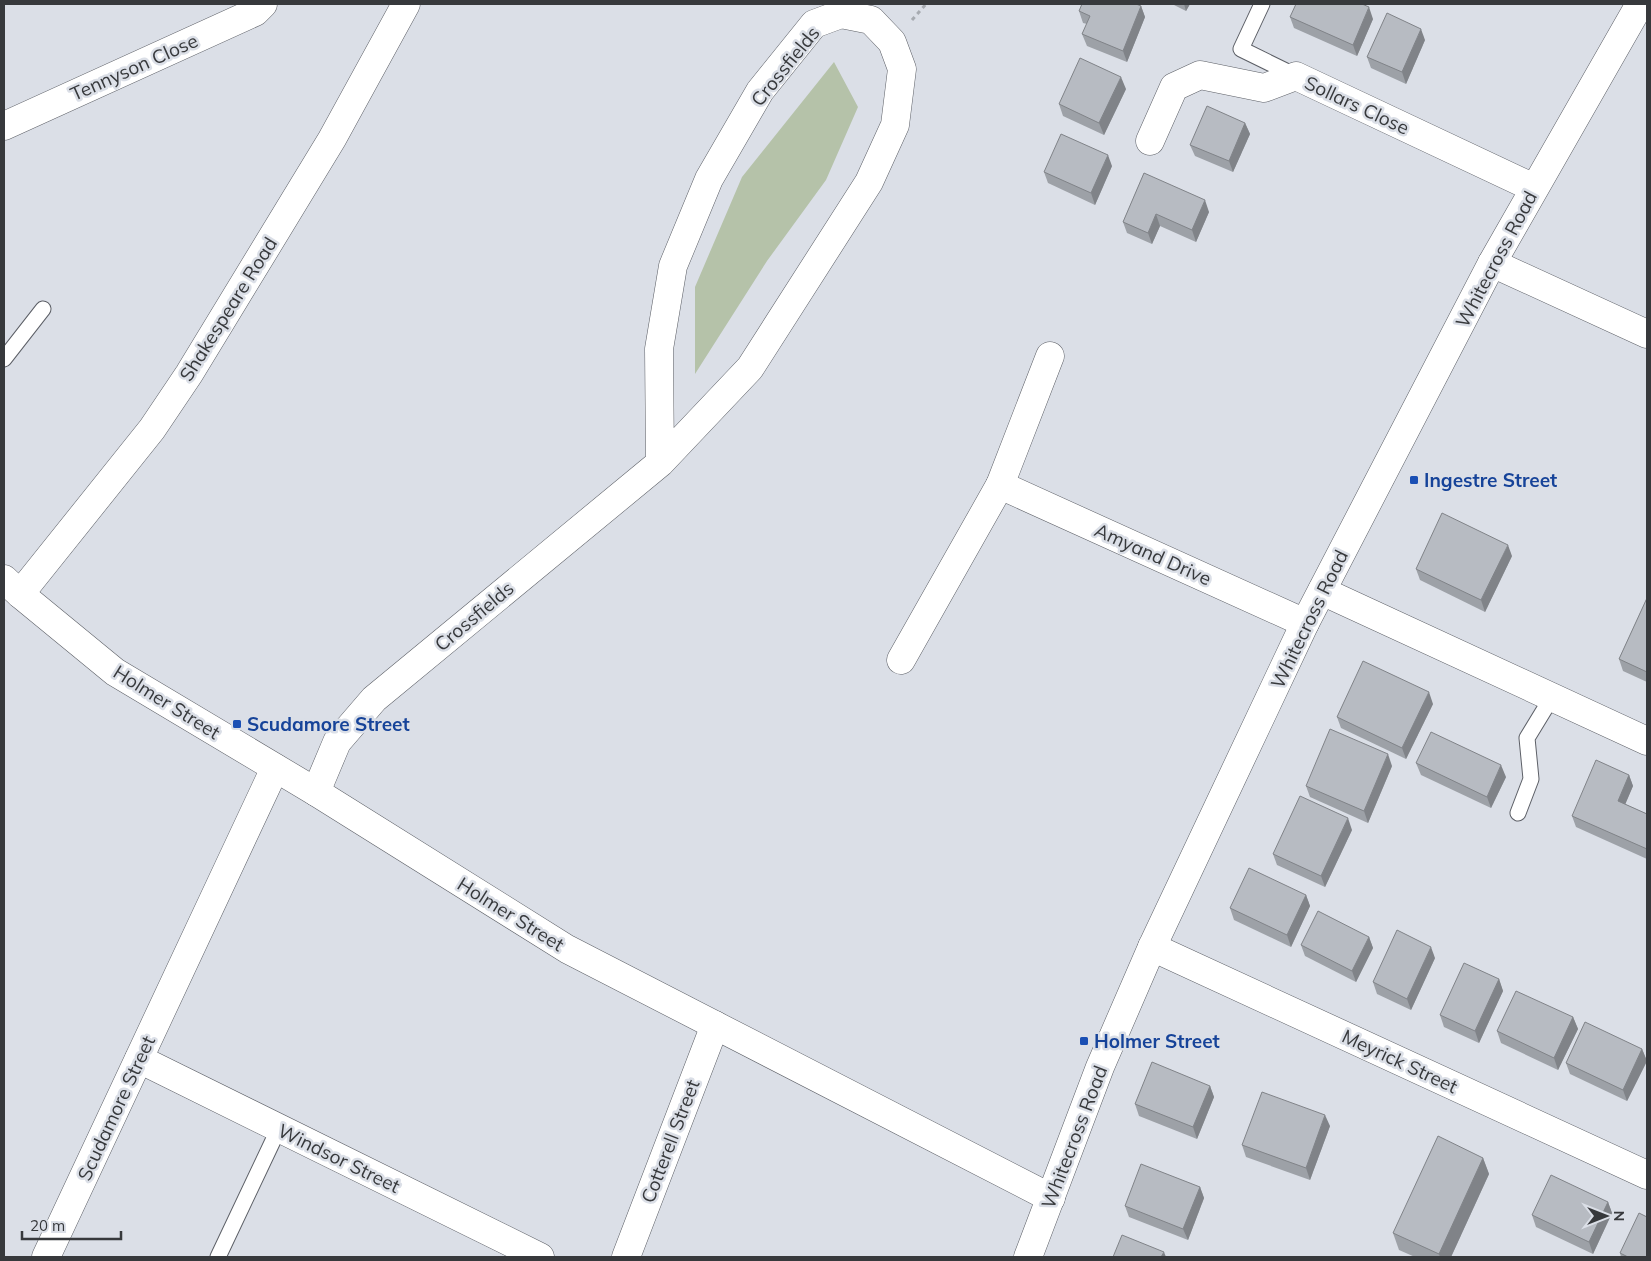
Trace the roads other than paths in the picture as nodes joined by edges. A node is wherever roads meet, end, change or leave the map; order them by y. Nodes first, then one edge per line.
1 (263, 4) edge
2 (406, 4) edge
3 (1262, 4) edge
4 (1640, 4) edge
5 (1296, 76) junction
6 (4, 126) edge
7 (1150, 141) dead end
8 (1534, 188) junction
9 (1492, 263) junction
10 (43, 309) dead end
11 (1647, 334) edge
12 (1050, 356) dead end
13 (4, 359) edge
14 (660, 463) junction
15 (1000, 485) junction
16 (12, 586) edge
17 (1322, 591) junction
18 (1306, 623) junction
19 (901, 660) dead end
20 (1552, 697) junction
21 (1647, 741) edge
22 (275, 768) junction
23 (316, 792) junction
24 (1518, 813) dead end
25 (1152, 947) junction
26 (715, 1025) junction
27 (139, 1058) junction
28 (279, 1128) junction
29 (1647, 1175) edge
30 (1051, 1198) junction
31 (46, 1257) edge
32 (218, 1257) edge
33 (540, 1257) edge
34 (626, 1257) edge
35 (1028, 1257) edge

1 - 6 main road, Tennyson Close
2 - 16 main road, Shakespeare Road
3 - 5 lane
4 - 8 main road, Whitecross Road
5 - 7 main road, Sollars Close
5 - 8 main road, Sollars Close
8 - 9 main road, Whitecross Road
9 - 11 main road
9 - 17 main road, Whitecross Road
10 - 13 lane
12 - 15 main road
14 - 14 main road, Crossfields
14 - 23 main road, Crossfields
15 - 18 main road, Amyand Drive
15 - 19 main road
16 - 22 main road, Holmer Street
17 - 18 main road, Whitecross Road
17 - 20 main road
18 - 25 main road, Whitecross Road
20 - 21 main road
20 - 24 lane
22 - 23 main road, Holmer Street
22 - 27 main road, Scudamore Street
23 - 26 main road, Holmer Street
25 - 29 main road, Meyrick Street
25 - 30 main road, Whitecross Road
26 - 30 main road, Holmer Street
26 - 34 main road, Cotterell Street
27 - 28 main road, Windsor Street
27 - 31 main road, Scudamore Street
28 - 32 lane
28 - 33 main road, Windsor Street
30 - 35 main road, Whitecross Road

